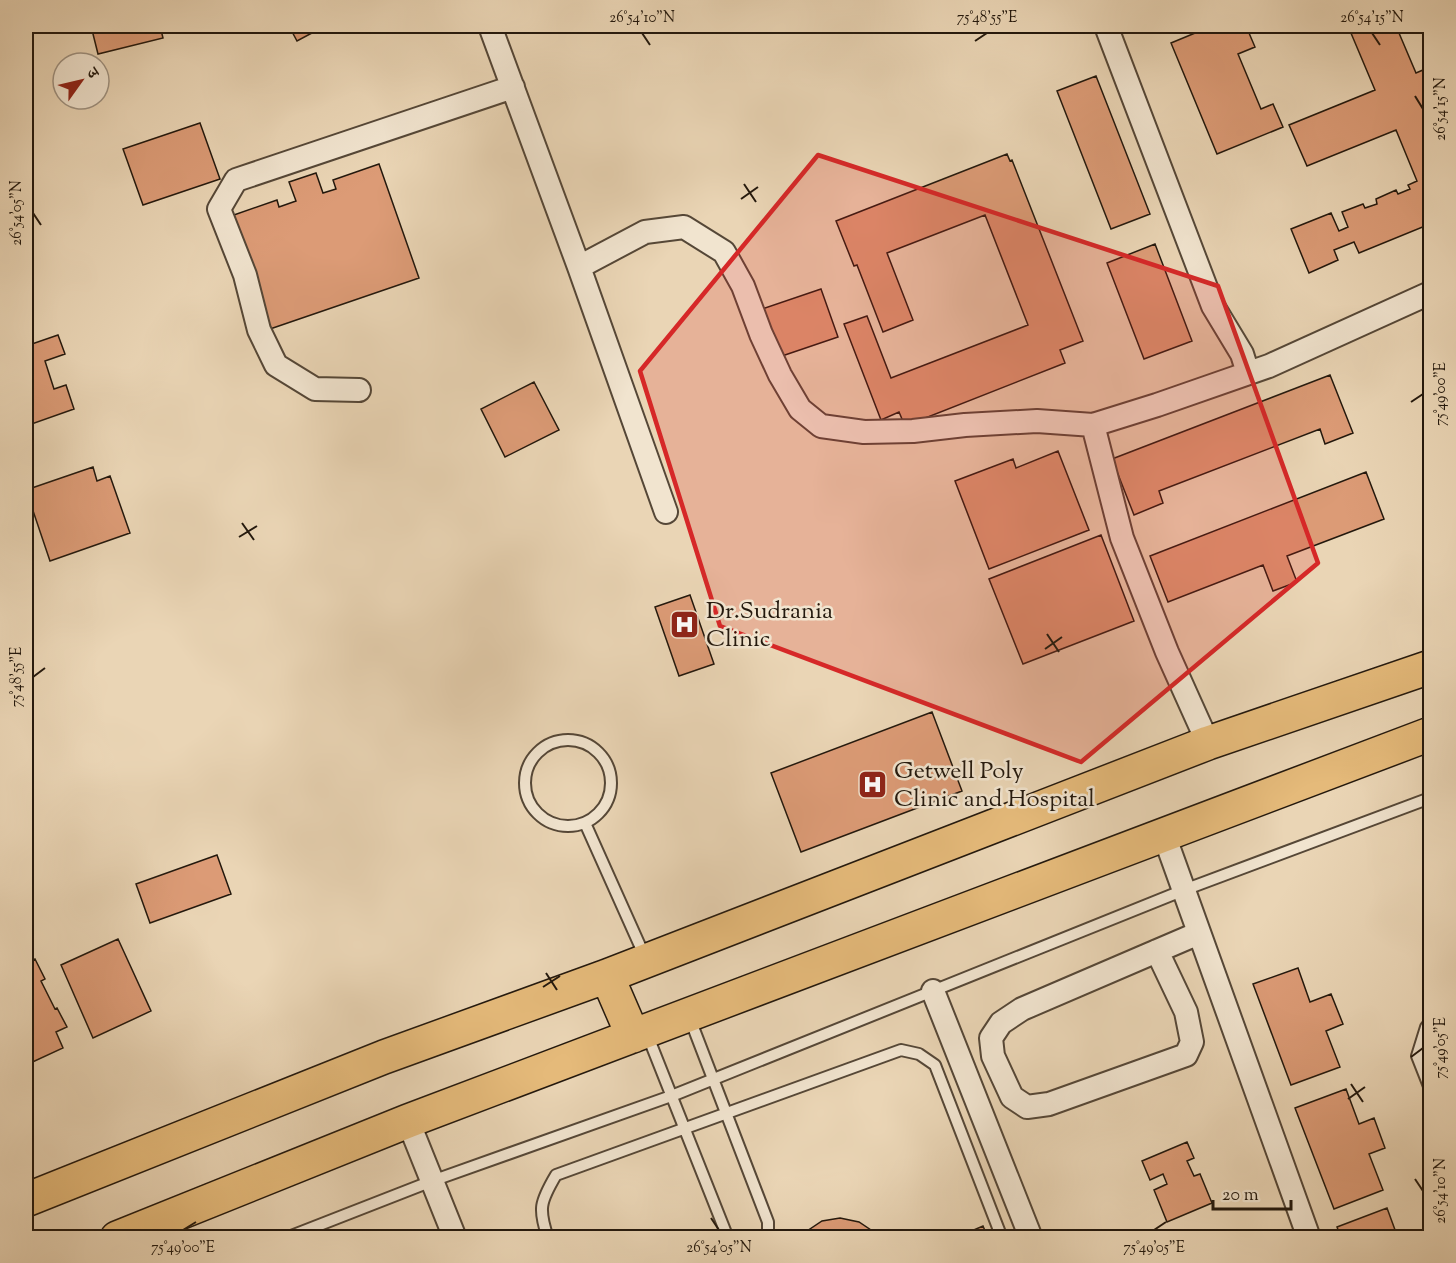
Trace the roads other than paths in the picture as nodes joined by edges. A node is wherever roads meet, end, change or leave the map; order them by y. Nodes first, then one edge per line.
1 (490, 26) edge
2 (1106, 26) edge
3 (513, 87) junction
4 (579, 267) junction
5 (1431, 293) edge
6 (1248, 373) junction
7 (359, 390) dead end
8 (1093, 425) junction
9 (666, 512) dead end
10 (1431, 667) edge
11 (1431, 734) edge
12 (1208, 743) junction
13 (1431, 798) edge
14 (585, 823) junction
15 (1164, 835) junction
16 (1184, 890) junction
17 (1199, 933) junction
18 (1156, 951) junction
19 (646, 960) junction
20 (607, 976) junction
21 (933, 991) junction
22 (688, 1015) junction
23 (1431, 1022) edge
24 (639, 1034) junction
25 (714, 1079) junction
26 (1431, 1089) edge
27 (671, 1096) junction
28 (727, 1113) junction
29 (408, 1121) junction
30 (684, 1129) junction
31 (432, 1181) junction
32 (26, 1200) edge
33 (117, 1238) edge
34 (286, 1238) edge
35 (454, 1238) edge
36 (548, 1238) edge
37 (728, 1238) edge
38 (761, 1238) edge
39 (1002, 1238) edge
40 (1031, 1238) edge
41 (1309, 1238) edge

1 - 3 street
2 - 6 street
3 - 4 street
3 - 7 street
4 - 8 street
4 - 9 street
5 - 6 street
6 - 8 street
8 - 12 street
10 - 12 main road
11 - 15 main road
12 - 19 main road
13 - 16 lane
14 - 14 lane
14 - 19 lane
15 - 16 street
15 - 22 main road
16 - 17 street
16 - 21 lane
17 - 18 street
17 - 41 street
18 - 18 street
19 - 20 main road
20 - 24 main road
20 - 32 main road
21 - 25 lane
21 - 40 street
22 - 24 main road
22 - 25 lane
23 - 26 lane
24 - 27 lane
24 - 29 main road
25 - 27 lane
25 - 28 lane
27 - 30 lane
27 - 31 lane
28 - 30 lane
28 - 38 lane
28 - 39 lane
29 - 31 street
29 - 33 main road
30 - 36 lane
30 - 37 lane
31 - 34 lane
31 - 35 street

